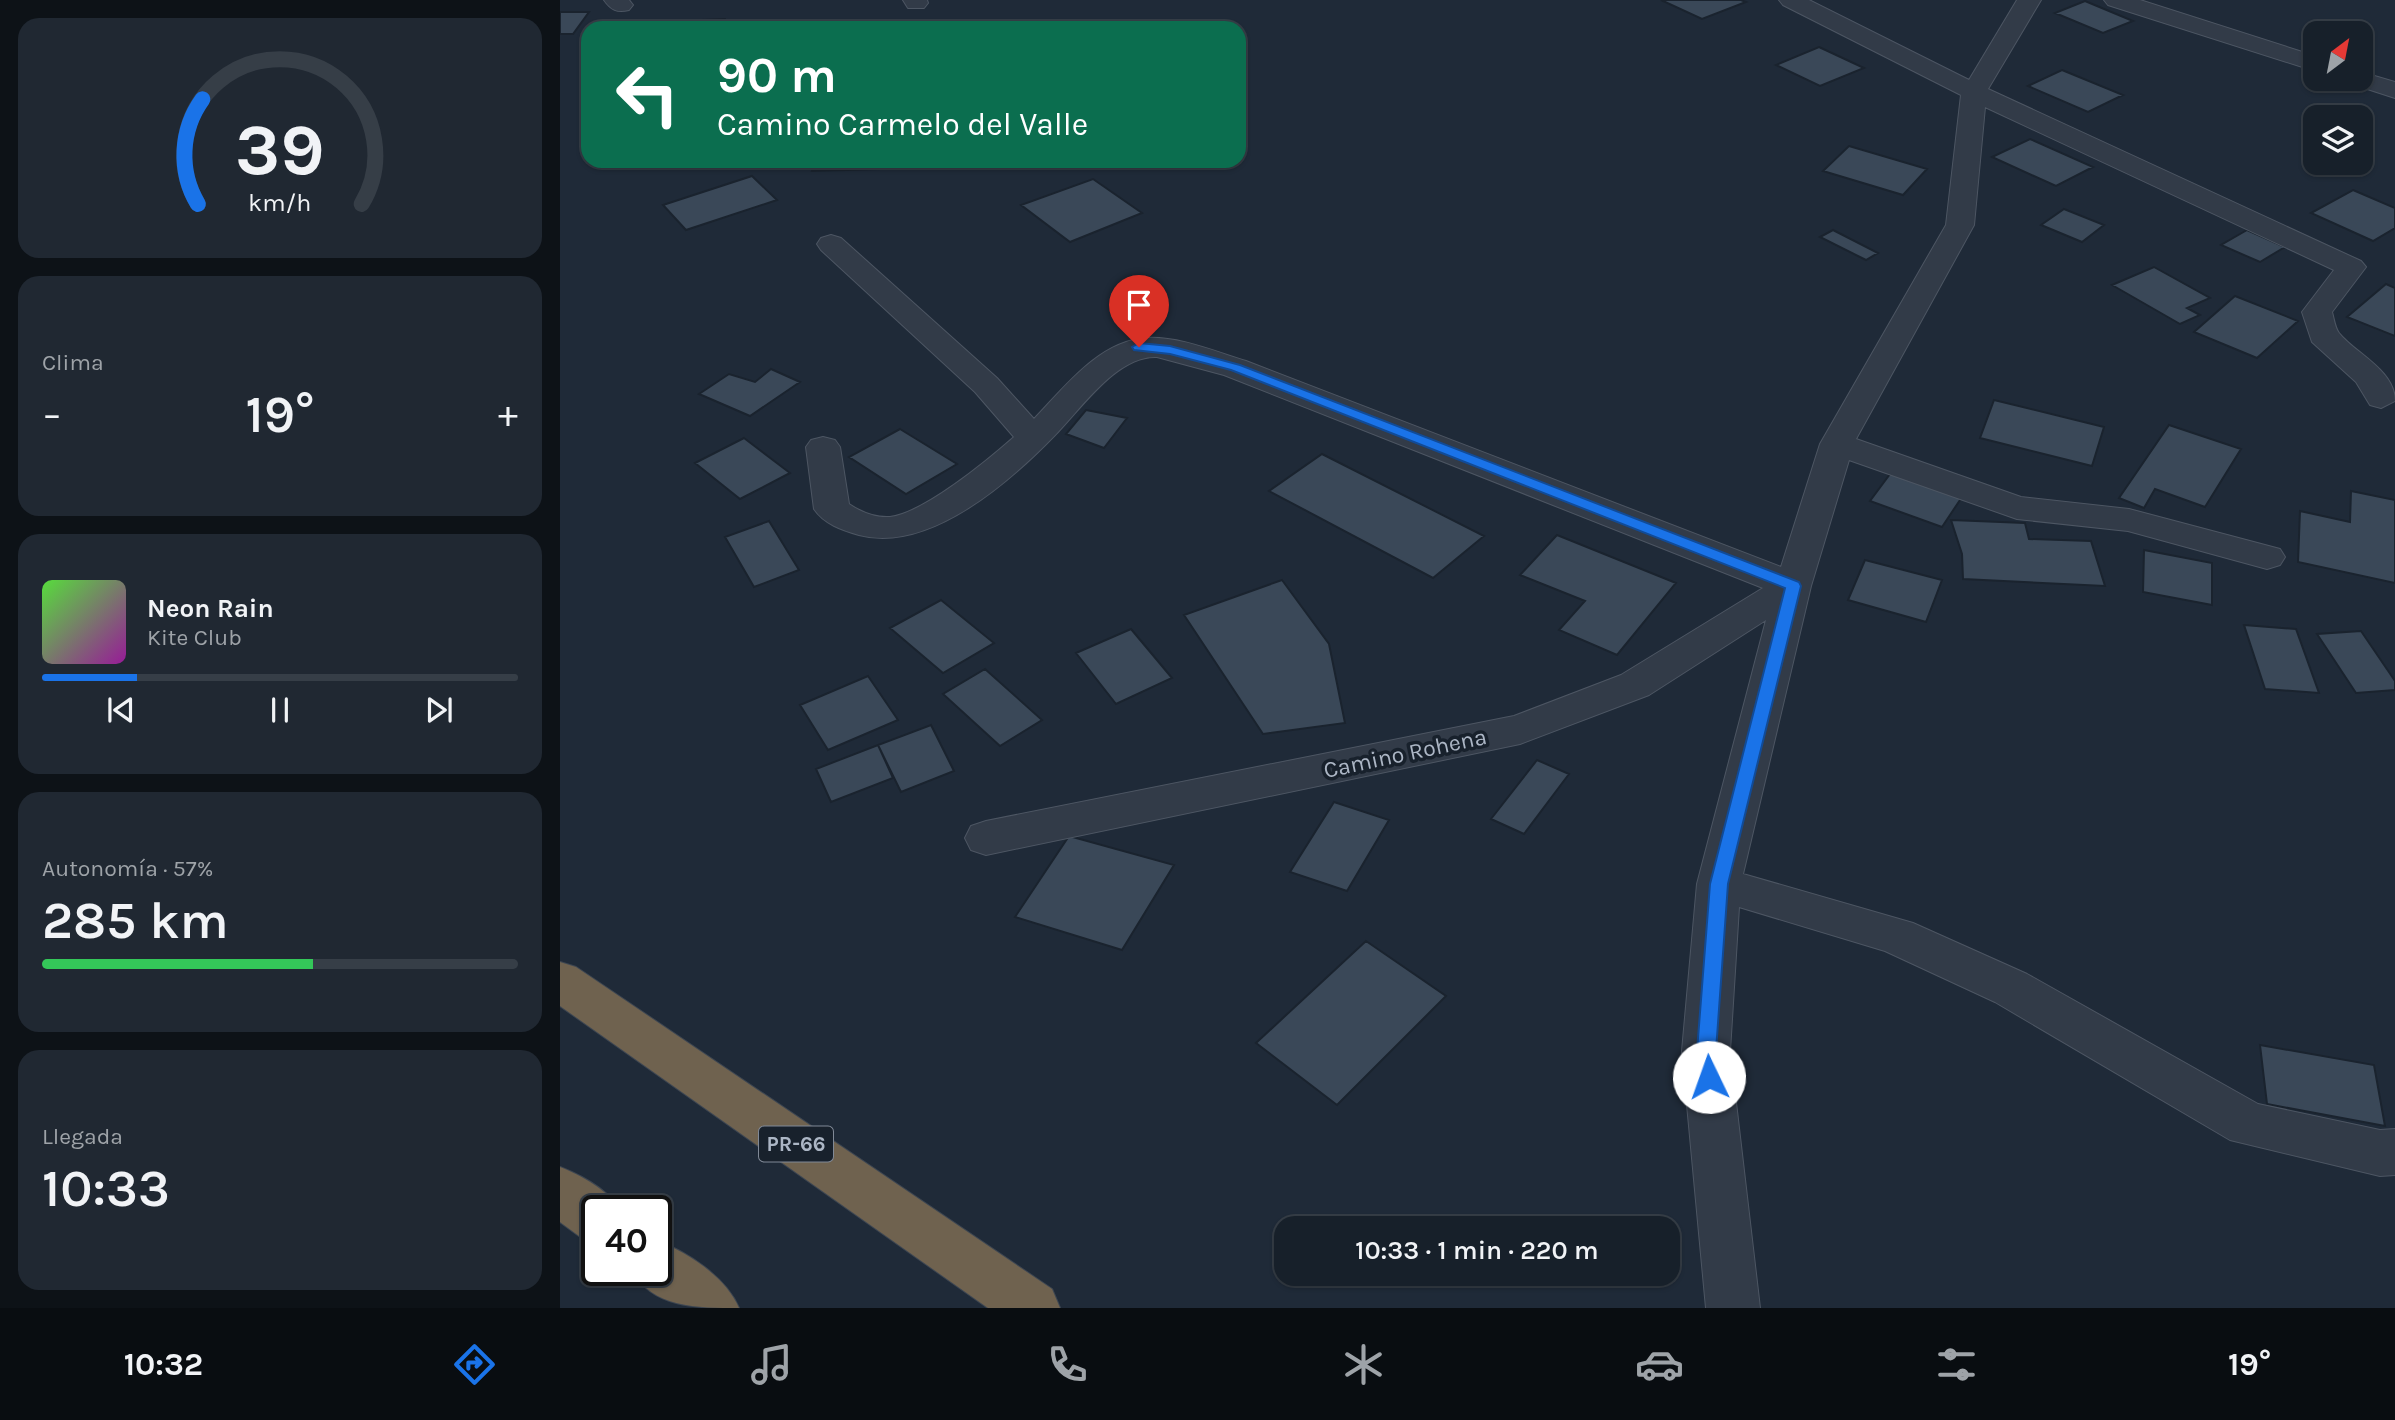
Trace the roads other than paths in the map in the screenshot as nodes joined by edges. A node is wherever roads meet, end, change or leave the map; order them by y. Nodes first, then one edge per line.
1 (1791, 0) edge
2 (2029, 0) edge
3 (2116, 0) edge
4 (2303, 60) edge
5 (2373, 83) edge
6 (2395, 90) edge
7 (1974, 92) junction
8 (831, 244) dead end
9 (2381, 398) dead end
10 (1033, 438) junction
11 (1837, 444) junction
12 (823, 447) dead end
13 (2267, 556) dead end
14 (1793, 586) junction
15 (986, 838) dead end
16 (1719, 884) junction
17 (560, 981) edge
18 (2395, 1152) edge
19 (560, 1191) edge
20 (581, 1207) edge
21 (672, 1277) edge
22 (712, 1308) edge
23 (1033, 1308) edge
24 (1733, 1308) edge

1 - 7 street
2 - 7 street
3 - 4 street
5 - 6 street
7 - 9 street
7 - 11 street
8 - 10 street
10 - 12 street
10 - 14 street
11 - 13 street
11 - 14 street
14 - 15 street, Camino Rohena
14 - 16 street
16 - 18 street
16 - 24 street
17 - 23 highway, PR-66
19 - 20 highway
21 - 22 highway

